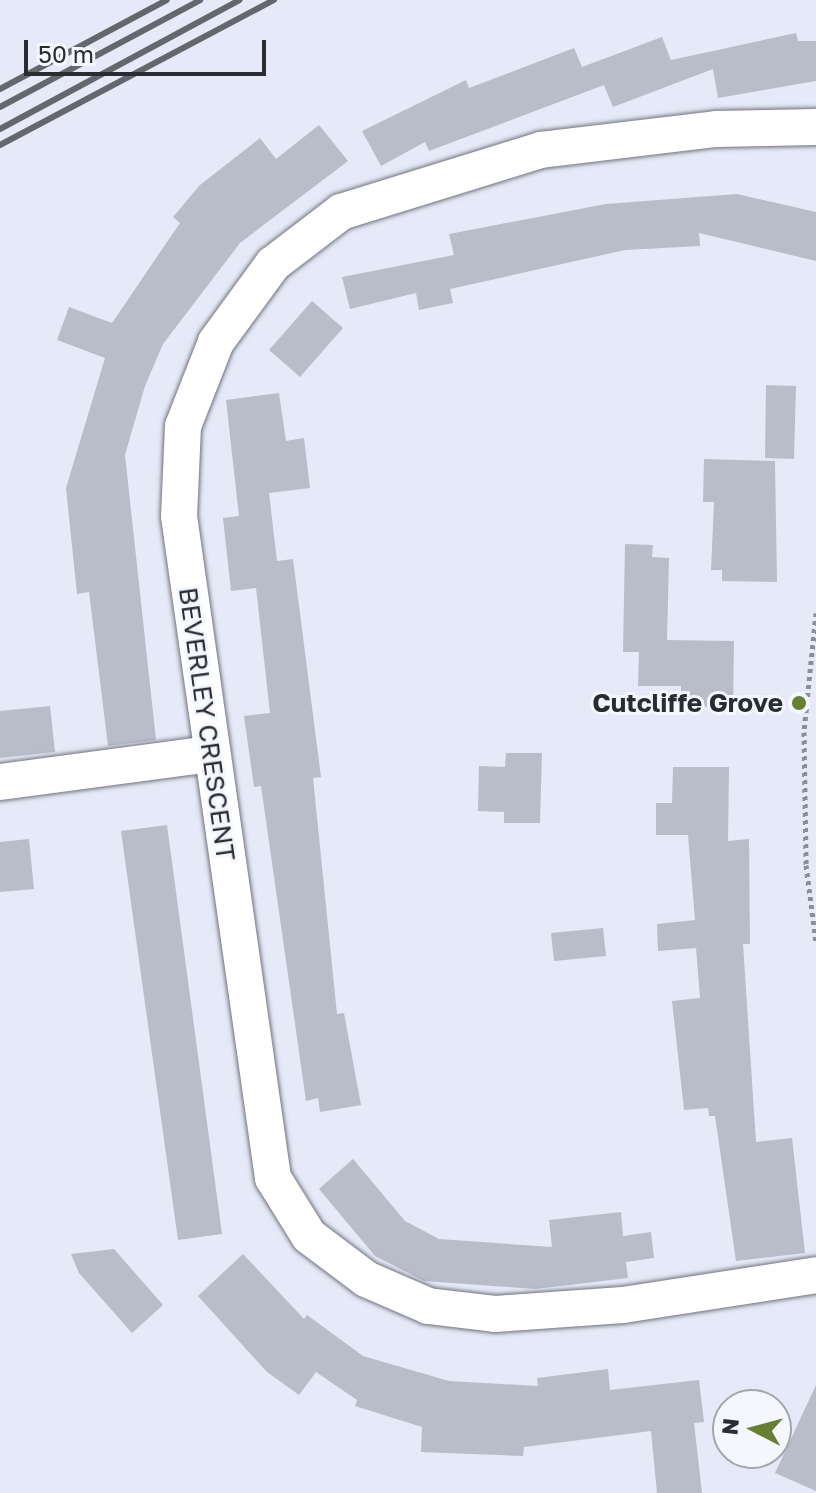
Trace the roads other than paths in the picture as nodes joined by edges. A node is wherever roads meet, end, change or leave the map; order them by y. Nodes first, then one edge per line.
1 (816, 127) edge
2 (210, 754) junction
3 (0, 782) edge
4 (816, 1275) edge

1 - 2 street, BEVERLEY CRESCENT
2 - 3 street
2 - 4 street, BEVERLEY CRESCENT

